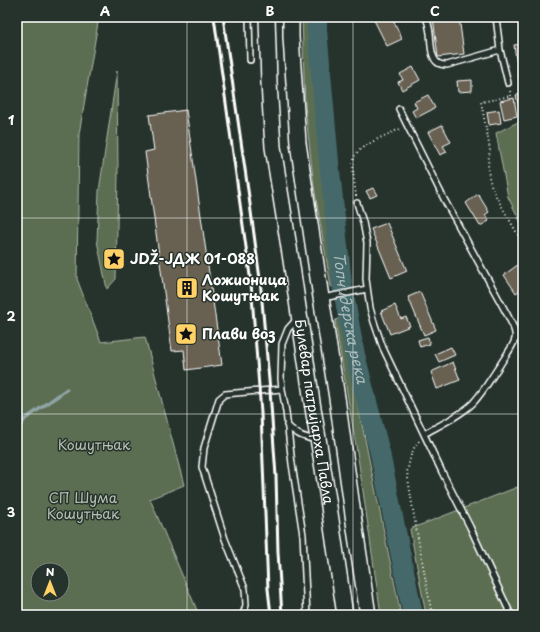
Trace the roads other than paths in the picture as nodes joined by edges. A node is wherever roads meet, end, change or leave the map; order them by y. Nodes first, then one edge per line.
1 (249, 17) edge
2 (267, 17) edge
3 (291, 17) edge
4 (426, 17) edge
5 (496, 17) edge
6 (500, 50) junction
7 (250, 60) dead end
8 (508, 83) road end
9 (398, 109) dead end
10 (357, 203) road end
11 (367, 289) junction
12 (324, 298) junction
13 (299, 316) junction
14 (515, 339) junction
15 (523, 339) edge
16 (282, 389) junction
17 (288, 425) junction
18 (424, 434) junction
19 (318, 441) junction
20 (243, 615) edge
21 (307, 615) edge
22 (345, 615) edge
23 (368, 615) edge
24 (511, 615) edge

1 - 7 lane
2 - 13 main road, Булевар патријарха Павла
3 - 12 main road, Булевар патријарха Павла
4 - 6 lane
5 - 6 lane
6 - 8 lane
9 - 14 lane
10 - 11 lane
11 - 12 lane
11 - 18 lane
12 - 23 main road, Булевар патријарха Павла
13 - 16 lane
13 - 19 main road, Булевар патријарха Павла
14 - 15 lane
14 - 18 lane
16 - 17 lane
16 - 20 lane
17 - 19 lane
17 - 21 lane
18 - 24 lane
19 - 22 main road, Булевар патријарха Павла

